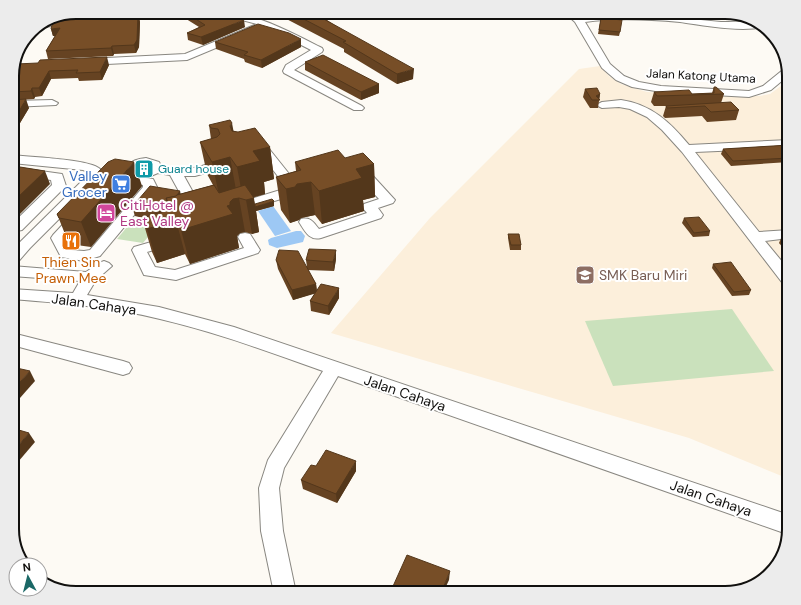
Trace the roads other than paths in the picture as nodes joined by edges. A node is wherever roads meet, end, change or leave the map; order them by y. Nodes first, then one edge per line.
1 (248, 19) edge
2 (589, 19) edge
3 (667, 19) edge
4 (579, 20) joint
5 (83, 21) edge
6 (55, 23) edge
7 (266, 24) junction
8 (751, 25) edge
9 (79, 62) edge
10 (782, 76) edge
11 (52, 103) dead end
12 (19, 104) edge
13 (602, 105) dead end
14 (358, 108) dead end
15 (663, 111) dead end
16 (647, 112) junction
17 (782, 144) edge
18 (686, 149) junction
19 (243, 159) edge
20 (19, 160) edge
21 (219, 165) edge
22 (107, 167) junction
23 (19, 172) edge
24 (175, 172) junction
25 (344, 176) edge
26 (309, 186) edge
27 (295, 190) junction
28 (55, 191) junction
29 (77, 194) junction
30 (222, 212) edge
31 (186, 222) edge
32 (306, 222) dead end
33 (47, 223) junction
34 (19, 225) edge
35 (69, 225) junction
36 (165, 229) edge
37 (782, 235) edge
38 (245, 237) dead end
39 (755, 237) junction
40 (19, 253) edge
41 (104, 266) dead end
42 (19, 271) edge
43 (782, 271) edge
44 (88, 278) junction
45 (19, 295) edge
46 (77, 299) junction
47 (19, 341) edge
48 (123, 368) dead end
49 (334, 368) junction
50 (782, 523) edge
51 (284, 586) edge

1 - 7 street
2 - 4 street
3 - 8 street
4 - 10 street, Jalan Katong Utama
5 - 6 street
7 - 9 street
7 - 14 street
11 - 12 street
13 - 16 street
15 - 16 street
16 - 18 street
17 - 18 street
18 - 39 street
19 - 27 street
20 - 22 street
21 - 24 street
22 - 24 street
22 - 29 street
23 - 28 street
24 - 31 street
25 - 32 street
26 - 27 street
27 - 30 street
28 - 29 street
28 - 34 street
29 - 33 street
33 - 35 street
33 - 40 street
35 - 35 street
36 - 38 street
37 - 39 street
39 - 43 street
41 - 44 street
42 - 44 street
44 - 46 street
45 - 46 street, Jalan Cahaya
46 - 49 street, Jalan Cahaya
47 - 48 street
49 - 50 street, Jalan Cahaya
49 - 51 street

